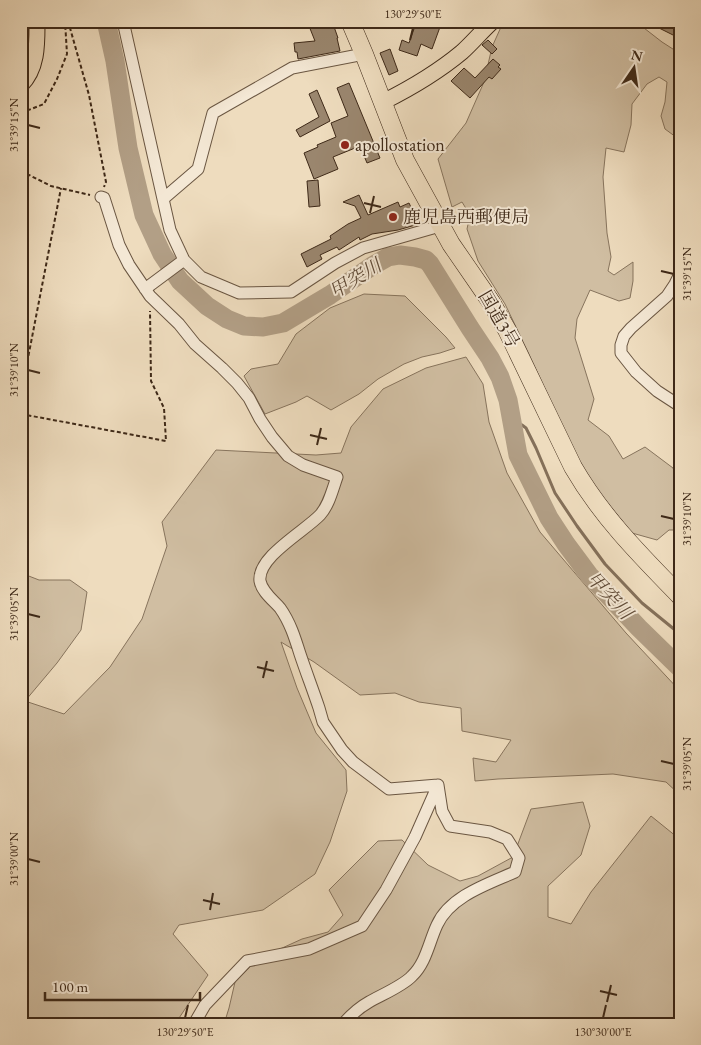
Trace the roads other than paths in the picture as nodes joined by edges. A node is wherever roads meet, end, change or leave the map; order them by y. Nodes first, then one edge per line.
1 (37, 21) edge
2 (123, 21) edge
3 (350, 21) edge
4 (492, 21) edge
5 (364, 54) junction
6 (21, 85) edge
7 (383, 102) junction
8 (101, 197) road end
9 (163, 199) junction
10 (440, 226) junction
11 (184, 260) junction
12 (680, 274) edge
13 (147, 292) junction
14 (680, 406) edge
15 (680, 596) edge
16 (438, 785) junction
17 (194, 1024) edge
18 (343, 1024) edge

1 - 6 main road
2 - 9 street
3 - 5 highway, 国道3号
4 - 7 main road
5 - 7 highway, 国道3号
5 - 9 street
7 - 10 highway, 国道3号
8 - 13 street
9 - 11 street
10 - 11 street
10 - 15 highway, 国道3号
11 - 13 street
12 - 14 street
13 - 16 street
16 - 17 street
16 - 18 street

